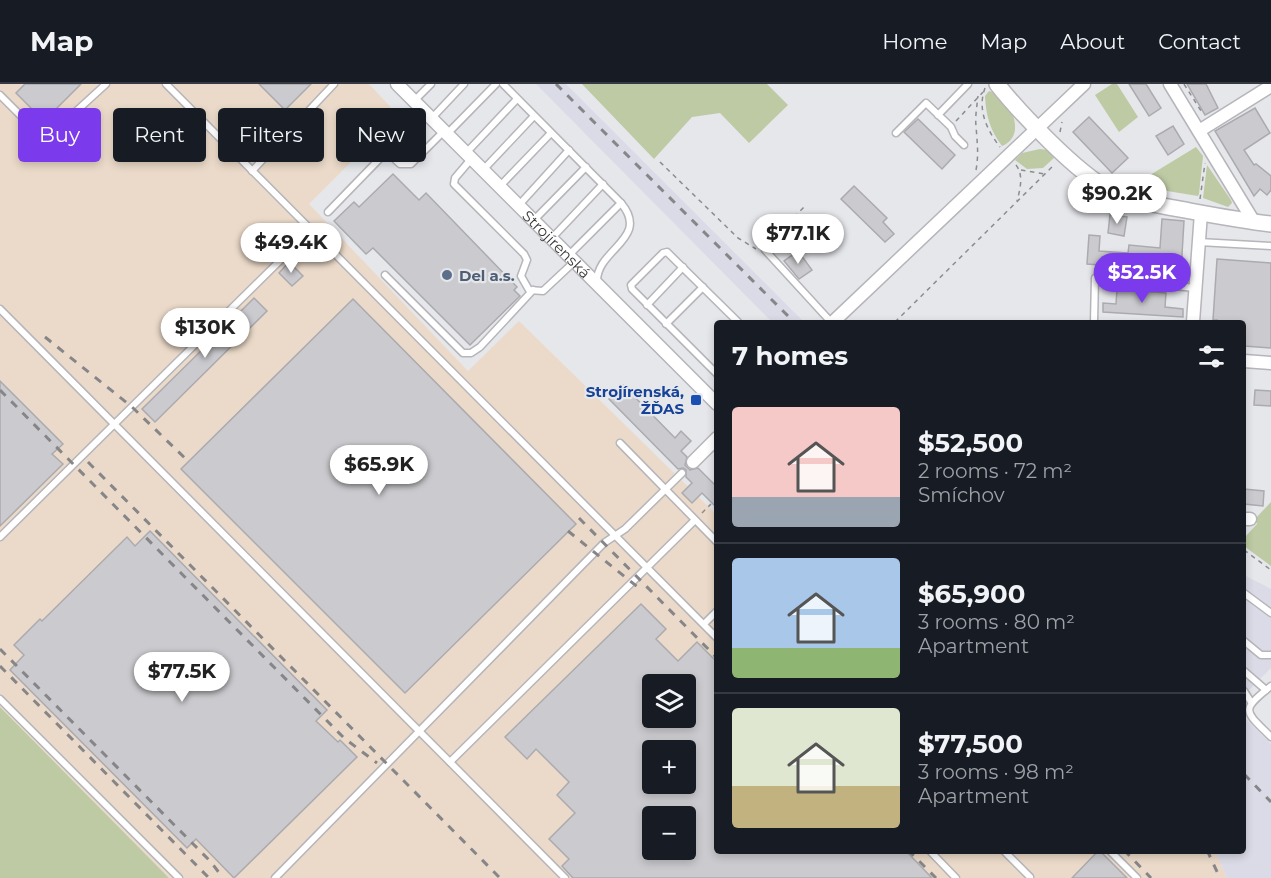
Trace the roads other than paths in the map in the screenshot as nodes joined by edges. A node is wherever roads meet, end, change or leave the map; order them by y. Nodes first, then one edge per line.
1 (106, 84) edge
2 (166, 84) edge
3 (334, 84) edge
4 (397, 84) edge
5 (431, 84) edge
6 (464, 84) edge
7 (496, 84) edge
8 (503, 84) edge
9 (968, 84) edge
10 (997, 84) edge
11 (1170, 84) edge
12 (1079, 86) edge
13 (1271, 86) edge
14 (0, 95) edge
15 (518, 99) junction
16 (416, 100) junction
17 (429, 114) junction
18 (938, 115) junction
19 (534, 116) junction
20 (426, 117) edge
21 (1205, 127) junction
22 (1038, 128) junction
23 (447, 132) junction
24 (551, 133) junction
25 (896, 133) dead end
26 (964, 145) dead end
27 (569, 150) junction
28 (426, 151) edge
29 (470, 155) junction
30 (376, 162) edge
31 (398, 162) edge
32 (413, 162) edge
33 (586, 167) junction
34 (484, 169) junction
35 (252, 171) junction
36 (603, 184) junction
37 (500, 186) junction
38 (621, 203) junction
39 (519, 205) junction
40 (1201, 206) junction
41 (328, 212) dead end
42 (534, 220) junction
43 (1254, 222) junction
44 (1271, 224) edge
45 (311, 230) junction
46 (552, 238) junction
47 (1199, 242) junction
48 (1271, 246) edge
49 (765, 249) road end
50 (572, 258) junction
51 (683, 267) junction
52 (385, 275) dead end
53 (597, 283) junction
54 (703, 287) junction
55 (1196, 288) junction
56 (534, 291) junction
57 (647, 304) junction
58 (0, 309) edge
59 (736, 320) edge
60 (830, 320) edge
61 (834, 320) edge
62 (1094, 320) edge
63 (1193, 320) edge
64 (666, 324) junction
65 (1246, 361) edge
66 (1271, 363) edge
67 (714, 371) edge
68 (714, 401) edge
69 (115, 423) junction
70 (714, 441) edge
71 (620, 443) dead end
72 (693, 462) dead end
73 (682, 473) dead end
74 (665, 490) junction
75 (695, 520) junction
76 (615, 536) junction
77 (0, 537) edge
78 (714, 539) edge
79 (647, 567) junction
80 (1246, 594) edge
81 (1271, 613) edge
82 (714, 614) edge
83 (704, 624) junction
84 (714, 635) edge
85 (1246, 643) edge
86 (1271, 655) edge
87 (1246, 672) edge
88 (1268, 688) edge
89 (1246, 694) edge
90 (0, 699) edge
91 (1251, 702) junction
92 (419, 731) junction
93 (1271, 737) edge
94 (450, 762) junction
95 (933, 854) edge
96 (1007, 854) edge
97 (1113, 854) edge
98 (1030, 877) edge
99 (178, 878) edge
100 (275, 878) edge
101 (565, 878) edge
102 (956, 878) edge
103 (1137, 878) edge

1 - 14 lane
2 - 35 lane
3 - 35 lane
4 - 16 street, Strojírenská
5 - 16 lane
6 - 17 lane
7 - 23 lane
8 - 15 lane
9 - 18 lane
10 - 22 street
11 - 21 street
12 - 22 street
13 - 21 street
15 - 19 lane
15 - 29 lane
16 - 17 street, Strojírenská
17 - 20 lane
17 - 23 street, Strojírenská
18 - 25 lane
18 - 26 lane
19 - 24 lane
19 - 34 lane
21 - 43 street
22 - 40 street
22 - 61 street
23 - 28 lane
23 - 29 street, Strojírenská
24 - 27 lane
24 - 37 lane
27 - 33 lane
27 - 39 lane
29 - 34 street, Strojírenská
29 - 56 lane
30 - 41 lane
31 - 32 lane
33 - 36 lane
33 - 42 lane
34 - 37 street, Strojírenská
35 - 45 lane
36 - 38 lane
36 - 46 lane
37 - 39 street, Strojírenská
38 - 50 lane
38 - 53 lane
39 - 42 street, Strojírenská
40 - 43 street
40 - 47 street
42 - 46 street, Strojírenská
43 - 44 street
45 - 69 lane
45 - 76 lane
46 - 50 street, Strojírenská
47 - 48 lane
47 - 55 street
49 - 60 lane
50 - 53 street, Strojírenská
50 - 56 lane
51 - 54 lane
51 - 57 lane
51 - 57 lane
52 - 56 lane
53 - 68 street, Strojírenská
54 - 59 lane
54 - 64 lane
55 - 62 lane
55 - 63 street
57 - 64 lane
58 - 69 lane
64 - 67 lane
65 - 66 street
69 - 77 lane
69 - 92 lane
70 - 72 street
71 - 74 lane
73 - 74 lane
74 - 75 lane
74 - 76 lane
75 - 78 lane
75 - 79 lane
76 - 79 lane
76 - 92 lane
79 - 83 lane
79 - 94 lane
80 - 81 lane
82 - 83 lane
83 - 84 lane
85 - 86 lane
87 - 88 lane
88 - 91 lane
89 - 91 lane
90 - 99 lane
91 - 93 lane
92 - 94 lane
92 - 100 lane
94 - 101 lane
95 - 102 lane
96 - 98 lane
97 - 103 lane

